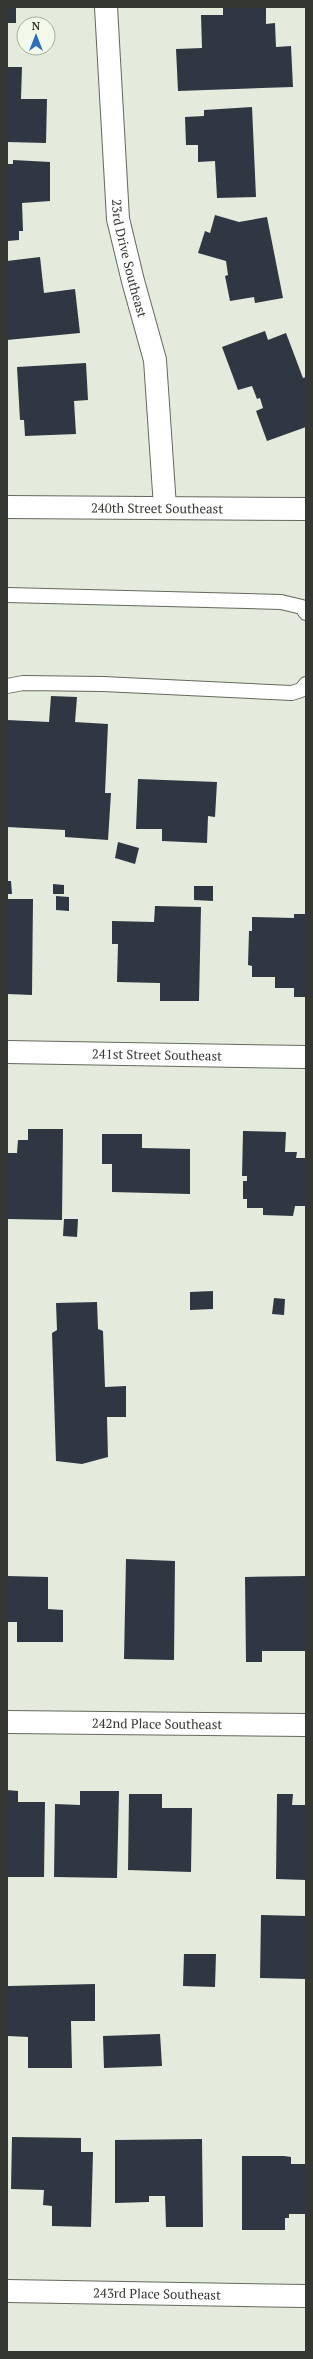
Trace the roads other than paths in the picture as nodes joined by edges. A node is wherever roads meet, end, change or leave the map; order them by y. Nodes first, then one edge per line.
1 (106, 7) edge
2 (7, 507) edge
3 (165, 507) junction
4 (306, 509) edge
5 (7, 595) edge
6 (306, 613) edge
7 (306, 684) edge
8 (7, 686) edge
9 (7, 1052) edge
10 (306, 1057) edge
11 (7, 1722) edge
12 (306, 1725) edge
13 (7, 2291) edge
14 (306, 2296) edge

1 - 3 street, 23rd Drive Southeast
2 - 3 street, 240th Street Southeast
3 - 4 street, 240th Street Southeast
5 - 6 lane
7 - 8 lane
9 - 10 street, 241st Street Southeast
11 - 12 street, 242nd Place Southeast
13 - 14 street, 243rd Place Southeast

